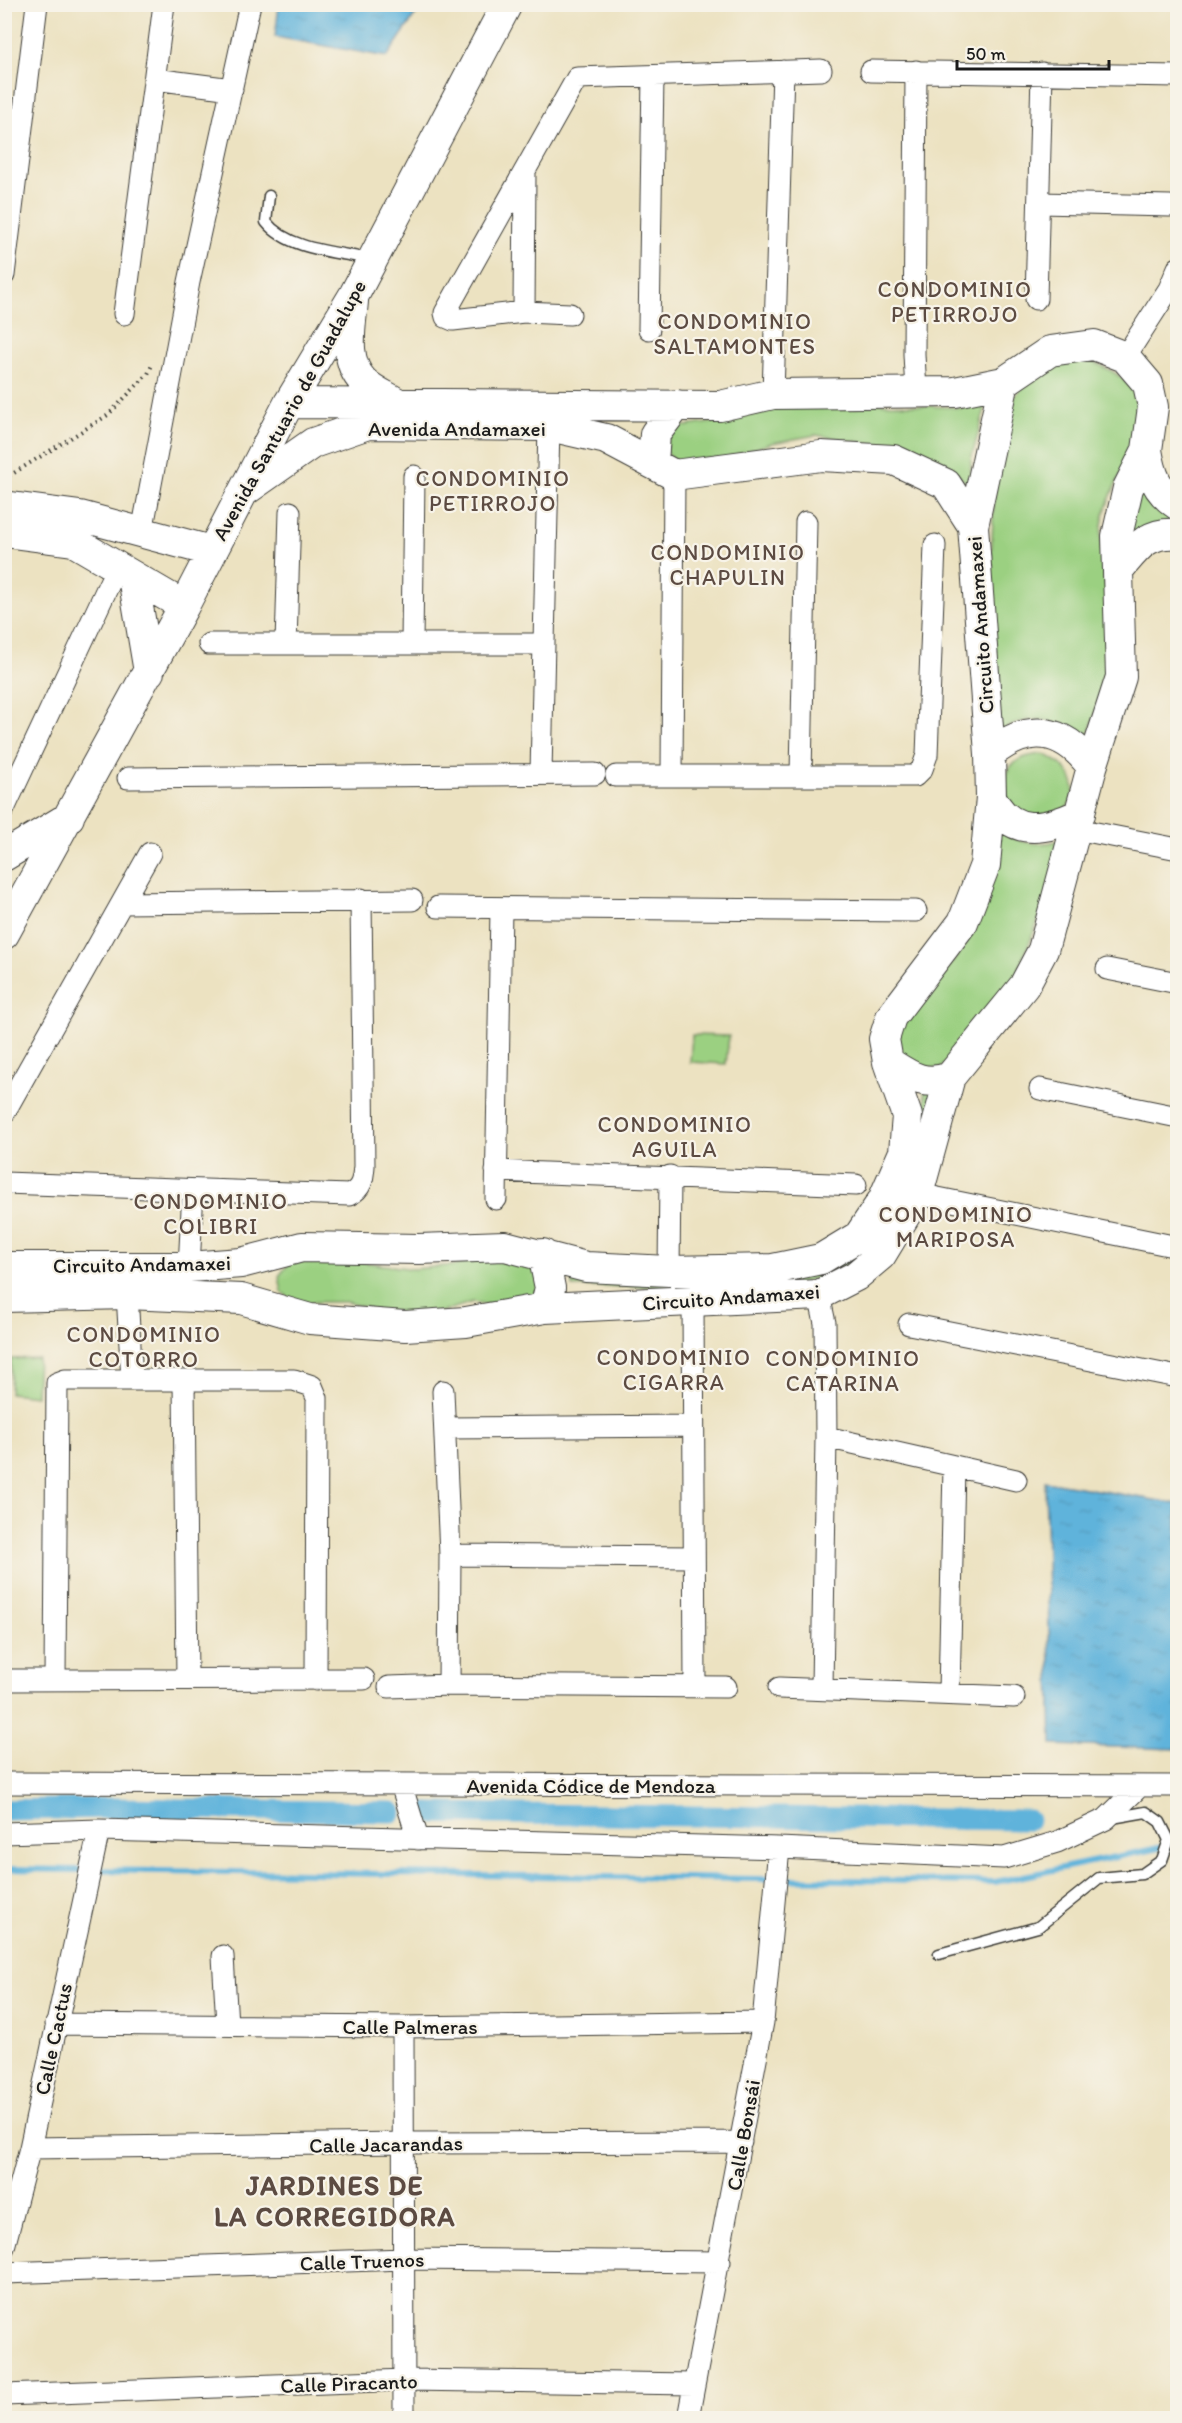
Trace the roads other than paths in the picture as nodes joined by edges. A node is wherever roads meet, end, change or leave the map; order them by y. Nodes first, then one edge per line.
1 (37, 4) edge
2 (164, 4) edge
3 (250, 4) edge
4 (507, 4) edge
5 (821, 70) dead end
6 (783, 71) junction
7 (871, 71) dead end
8 (916, 71) junction
9 (1042, 73) junction
10 (653, 76) junction
11 (1178, 76) edge
12 (153, 79) junction
13 (232, 89) junction
14 (525, 169) junction
15 (269, 196) dead end
16 (1040, 203) junction
17 (1170, 206) dead end
18 (372, 260) junction
19 (1178, 268) edge
20 (4, 275) edge
21 (354, 295) junction
22 (1036, 299) dead end
23 (524, 312) junction
24 (124, 314) dead end
25 (570, 314) dead end
26 (649, 328) dead end
27 (1125, 357) junction
28 (1004, 382) junction
29 (916, 392) junction
30 (773, 394) junction
31 (289, 403) junction
32 (399, 404) junction
33 (677, 405) junction
34 (549, 426) junction
35 (1147, 450) junction
36 (663, 469) junction
37 (414, 476) dead end
38 (244, 491) junction
39 (1178, 505) edge
40 (4, 506) edge
41 (290, 512) dead end
42 (806, 522) dead end
43 (973, 526) junction
44 (4, 532) edge
45 (142, 532) junction
46 (1178, 534) edge
47 (935, 545) dead end
48 (211, 551) junction
49 (1119, 569) junction
50 (125, 572) junction
51 (184, 606) junction
52 (209, 644) dead end
53 (286, 644) junction
54 (412, 644) junction
55 (544, 644) junction
56 (148, 672) junction
57 (990, 754) junction
58 (1092, 767) junction
59 (541, 773) junction
60 (672, 774) junction
61 (801, 775) junction
62 (128, 778) dead end
63 (991, 797) junction
64 (4, 809) edge
65 (71, 816) junction
66 (1083, 825) junction
67 (1178, 849) edge
68 (150, 853) dead end
69 (5, 856) edge
70 (27, 893) junction
71 (361, 899) junction
72 (412, 900) dead end
73 (123, 903) junction
74 (438, 907) dead end
75 (501, 908) junction
76 (916, 911) dead end
77 (4, 934) edge
78 (1107, 969) dead end
79 (1178, 983) edge
80 (888, 1062) junction
81 (950, 1077) junction
82 (1040, 1089) dead end
83 (4, 1113) edge
84 (1178, 1117) edge
85 (496, 1171) junction
86 (670, 1176) junction
87 (4, 1183) edge
88 (856, 1185) dead end
89 (193, 1190) junction
90 (918, 1194) junction
91 (496, 1199) dead end
92 (1178, 1247) edge
93 (543, 1254) junction
94 (270, 1256) junction
95 (4, 1267) edge
96 (189, 1267) junction
97 (669, 1271) junction
98 (4, 1297) edge
99 (128, 1307) junction
100 (545, 1308) junction
101 (822, 1309) junction
102 (280, 1312) junction
103 (694, 1315) junction
104 (909, 1324) dead end
105 (1178, 1377) edge
106 (132, 1380) junction
107 (184, 1381) junction
108 (443, 1391) dead end
109 (692, 1426) junction
110 (445, 1428) junction
111 (826, 1437) junction
112 (954, 1467) junction
113 (1016, 1480) dead end
114 (450, 1555) junction
115 (693, 1557) junction
116 (188, 1679) junction
117 (364, 1679) dead end
118 (4, 1680) edge
119 (55, 1680) junction
120 (316, 1680) junction
121 (449, 1684) junction
122 (389, 1687) dead end
123 (694, 1687) junction
124 (726, 1687) dead end
125 (779, 1688) dead end
126 (822, 1688) junction
127 (949, 1694) junction
128 (1014, 1697) dead end
129 (4, 1783) edge
130 (401, 1784) junction
131 (1140, 1786) junction
132 (1178, 1786) edge
133 (1106, 1819) junction
134 (99, 1830) junction
135 (4, 1833) edge
136 (418, 1839) junction
137 (778, 1848) junction
138 (939, 1954) dead end
139 (223, 1956) dead end
140 (763, 2022) junction
141 (56, 2024) junction
142 (227, 2025) junction
143 (403, 2026) junction
144 (741, 2142) junction
145 (403, 2143) junction
146 (30, 2148) junction
147 (4, 2247) edge
148 (404, 2259) junction
149 (720, 2262) junction
150 (4, 2273) edge
151 (405, 2380) junction
152 (694, 2384) junction
153 (4, 2395) edge
154 (404, 2418) edge
155 (688, 2418) edge

1 - 20 street
2 - 12 street
3 - 13 street
4 - 18 street, Avenida Santuario de Guadalupe
5 - 6 street
6 - 10 street
6 - 30 street
7 - 8 street
8 - 9 street
8 - 29 street
9 - 11 street
9 - 16 street
10 - 14 street
10 - 26 street
12 - 13 street
12 - 24 street
13 - 45 street
14 - 23 street
14 - 23 street
15 - 18 lane
16 - 17 street
16 - 22 street
18 - 21 street, Avenida Santuario de Guadalupe
19 - 27 street
21 - 31 street, Avenida Santuario de Guadalupe
21 - 32 street
23 - 25 street
27 - 28 street, Circuito Andamaxei
27 - 35 street, Circuito Andamaxei
28 - 29 street, Avenida Andamaxei
28 - 43 street, Circuito Andamaxei
29 - 30 street, Avenida Andamaxei
30 - 33 street, Avenida Andamaxei
31 - 32 street, Avenida Andamaxei
31 - 38 street, Avenida Santuario de Guadalupe
32 - 33 street, Avenida Andamaxei
33 - 36 street
34 - 36 street, Avenida Andamaxei
34 - 38 street, Avenida Andamaxei
34 - 55 street
35 - 39 street
35 - 49 street, Circuito Andamaxei
36 - 43 street
36 - 60 street
37 - 54 street
38 - 48 street, Avenida Santuario de Guadalupe
40 - 45 street
41 - 53 street
42 - 61 street
43 - 57 street, Circuito Andamaxei
44 - 50 street
45 - 48 street
46 - 49 street
47 - 61 street
48 - 51 street, Avenida Santuario de Guadalupe
49 - 58 street, Circuito Andamaxei
50 - 51 street
50 - 56 street
50 - 64 street
51 - 56 street, Avenida Santuario de Guadalupe
52 - 53 street
53 - 54 street
54 - 55 street
55 - 59 street
56 - 65 street, Avenida Santuario de Guadalupe
57 - 58 street
57 - 63 street, Circuito Andamaxei
58 - 66 street, Circuito Andamaxei
59 - 60 street
59 - 62 street
60 - 61 street
63 - 66 street
63 - 80 street, Circuito Andamaxei
65 - 69 street
65 - 70 street, Avenida Santuario de Guadalupe
66 - 67 street
66 - 81 street, Circuito Andamaxei
68 - 73 street
69 - 70 street
70 - 77 street, Avenida Santuario de Guadalupe
71 - 72 street
71 - 73 street
71 - 89 street
73 - 83 street
74 - 75 street
75 - 76 street
75 - 85 street
78 - 79 street
80 - 81 street
80 - 97 street, Circuito Andamaxei
81 - 90 street, Circuito Andamaxei
82 - 84 street
85 - 86 street
85 - 91 street
86 - 88 street
86 - 97 street
87 - 89 street
89 - 96 street
90 - 92 street
90 - 101 street, Circuito Andamaxei
93 - 94 street, Circuito Andamaxei
93 - 97 street, Circuito Andamaxei
93 - 100 street
94 - 96 street, Circuito Andamaxei
94 - 102 street
95 - 96 street, Circuito Andamaxei
98 - 99 street, Circuito Andamaxei
99 - 102 street, Circuito Andamaxei
99 - 106 street
100 - 102 street, Circuito Andamaxei
100 - 103 street, Circuito Andamaxei
101 - 103 street, Circuito Andamaxei
101 - 111 street
103 - 109 street
104 - 105 street
106 - 107 street
106 - 119 street
107 - 116 street
107 - 120 street
108 - 110 street
109 - 110 street
109 - 115 street
110 - 114 street
111 - 112 street
111 - 126 street
112 - 113 street
112 - 127 street
114 - 115 street
114 - 121 street
115 - 123 street
116 - 119 street
116 - 120 street
117 - 120 street
118 - 119 street
121 - 122 street
121 - 123 street
123 - 124 street
125 - 126 street
126 - 127 street
127 - 128 street
129 - 130 street, Avenida Códice de Mendoza
130 - 131 street, Avenida Códice de Mendoza
130 - 136 street
131 - 132 street, Avenida Códice de Mendoza
131 - 133 street
133 - 137 street
133 - 138 lane
134 - 135 street
134 - 136 street
134 - 141 street, Calle Cactus
136 - 137 street
137 - 140 street, Calle Bonsái
139 - 142 street
140 - 143 street, Calle Palmeras
140 - 144 street, Calle Bonsái
141 - 142 street, Calle Palmeras
141 - 146 street, Calle Cactus
142 - 143 street, Calle Palmeras
143 - 145 street
144 - 145 street, Calle Jacarandas
144 - 149 street, Calle Bonsái
145 - 146 street, Calle Jacarandas
145 - 148 street
146 - 147 street, Calle Cactus
148 - 149 street, Calle Truenos
148 - 150 street, Calle Truenos
148 - 151 street
149 - 152 street, Calle Bonsái
151 - 152 street, Calle Piracanto
151 - 153 street, Calle Piracanto
151 - 154 street
152 - 155 street, Calle Bonsái

